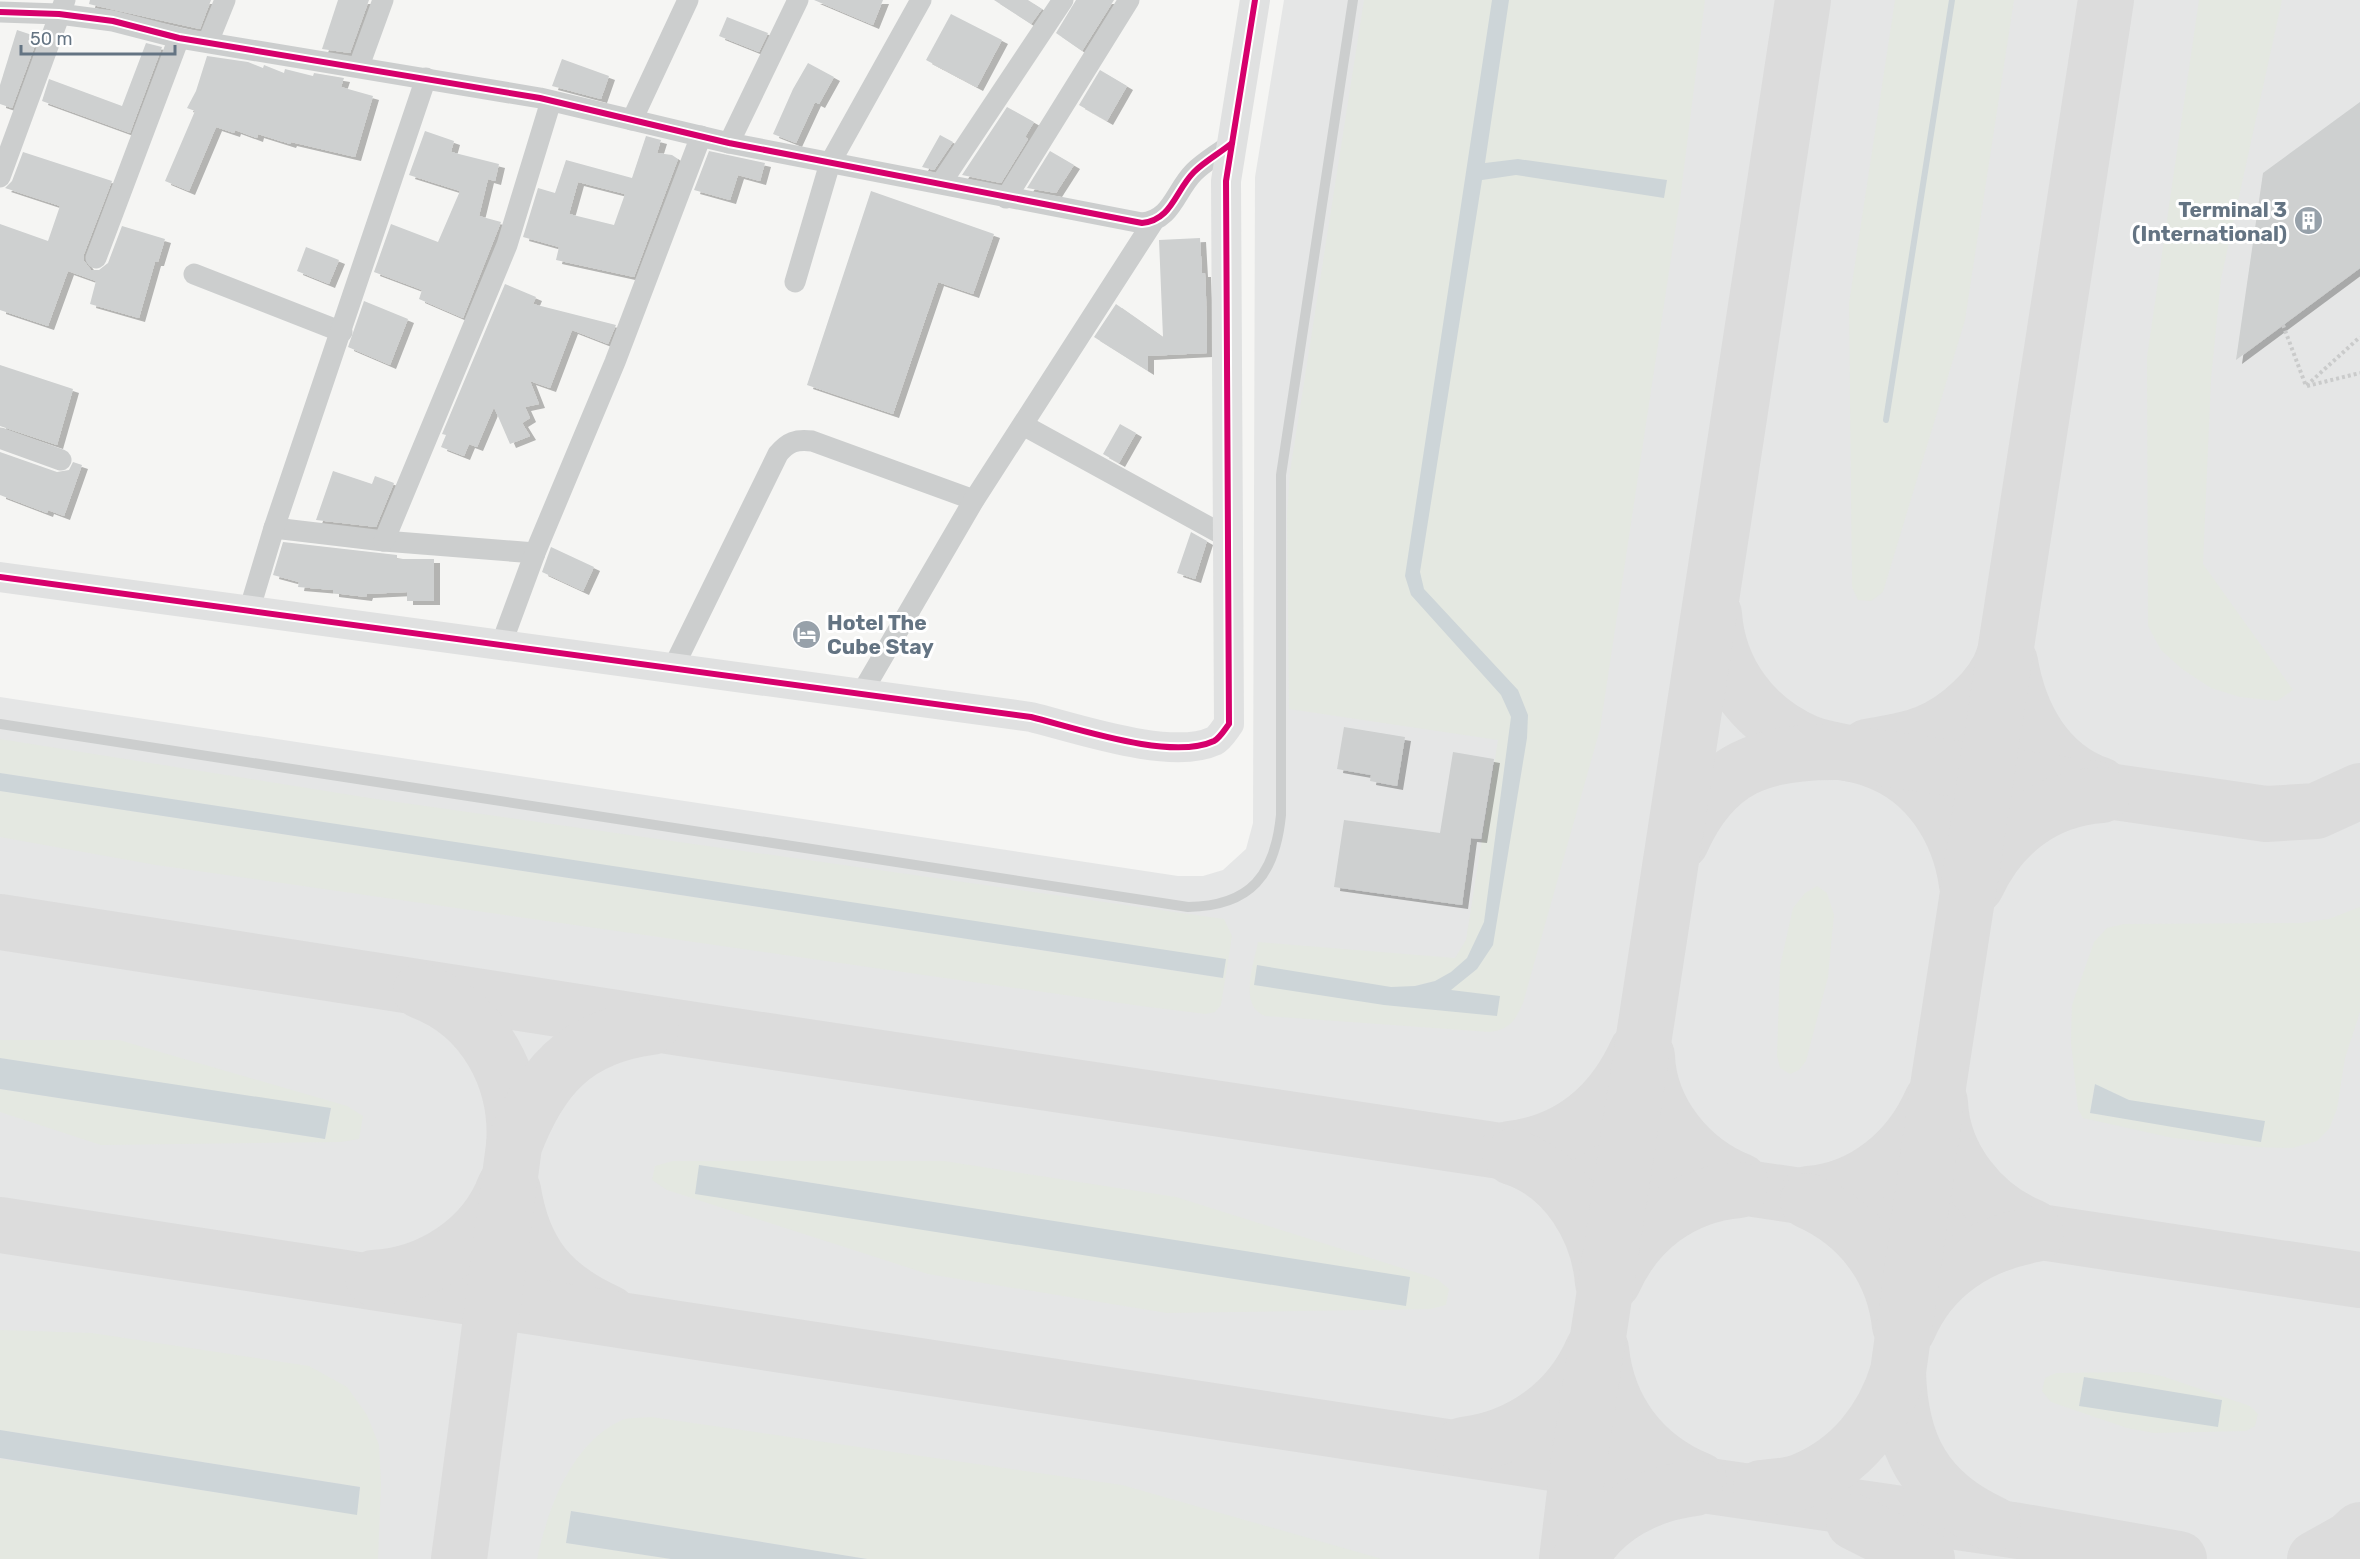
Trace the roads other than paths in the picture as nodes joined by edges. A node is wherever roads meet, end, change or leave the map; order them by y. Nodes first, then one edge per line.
1 (225, 0) edge
2 (383, 0) edge
3 (688, 0) edge
4 (798, 0) edge
5 (921, 0) edge
6 (1063, 0) edge
7 (1129, 0) edge
8 (1255, 0) edge
9 (1353, 0) edge
10 (62, 7) edge
11 (0, 12) edge
12 (179, 38) junction
13 (208, 42) junction
14 (359, 66) junction
15 (426, 78) junction
16 (551, 101) junction
17 (632, 120) junction
18 (701, 136) junction
19 (729, 142) junction
20 (1232, 144) junction
21 (830, 163) junction
22 (0, 177) edge
23 (941, 183) junction
24 (1006, 198) junction
25 (1152, 222) junction
26 (96, 258) dead end
27 (194, 274) dead end
28 (795, 282) dead end
29 (342, 332) junction
30 (1023, 425) junction
31 (0, 438) edge
32 (61, 460) dead end
33 (974, 500) junction
34 (274, 528) junction
35 (1227, 537) junction
36 (384, 542) junction
37 (535, 553) junction
38 (0, 577) edge
39 (249, 611) junction
40 (501, 645) junction
41 (673, 668) junction
42 (861, 694) junction
43 (0, 724) edge

1 - 13 street
2 - 14 street
3 - 17 street
4 - 19 street
5 - 21 street
6 - 23 street
7 - 24 street
8 - 20 street
9 - 43 lane
10 - 11 street
10 - 12 street
10 - 22 street
12 - 13 street
12 - 26 street
13 - 14 street
14 - 15 street
15 - 16 street
15 - 29 street
16 - 17 street
16 - 36 street
17 - 18 street
18 - 19 street
18 - 37 street
19 - 21 street
20 - 25 street
20 - 35 street
21 - 23 street
21 - 28 street
23 - 24 street
24 - 25 street
25 - 30 street
27 - 29 street
29 - 34 street
30 - 33 street
30 - 35 street
31 - 32 street
33 - 41 street
33 - 42 street
34 - 36 street
34 - 39 street
35 - 42 street
36 - 37 street
37 - 40 street
38 - 39 street
39 - 40 street
40 - 41 street
41 - 42 street

